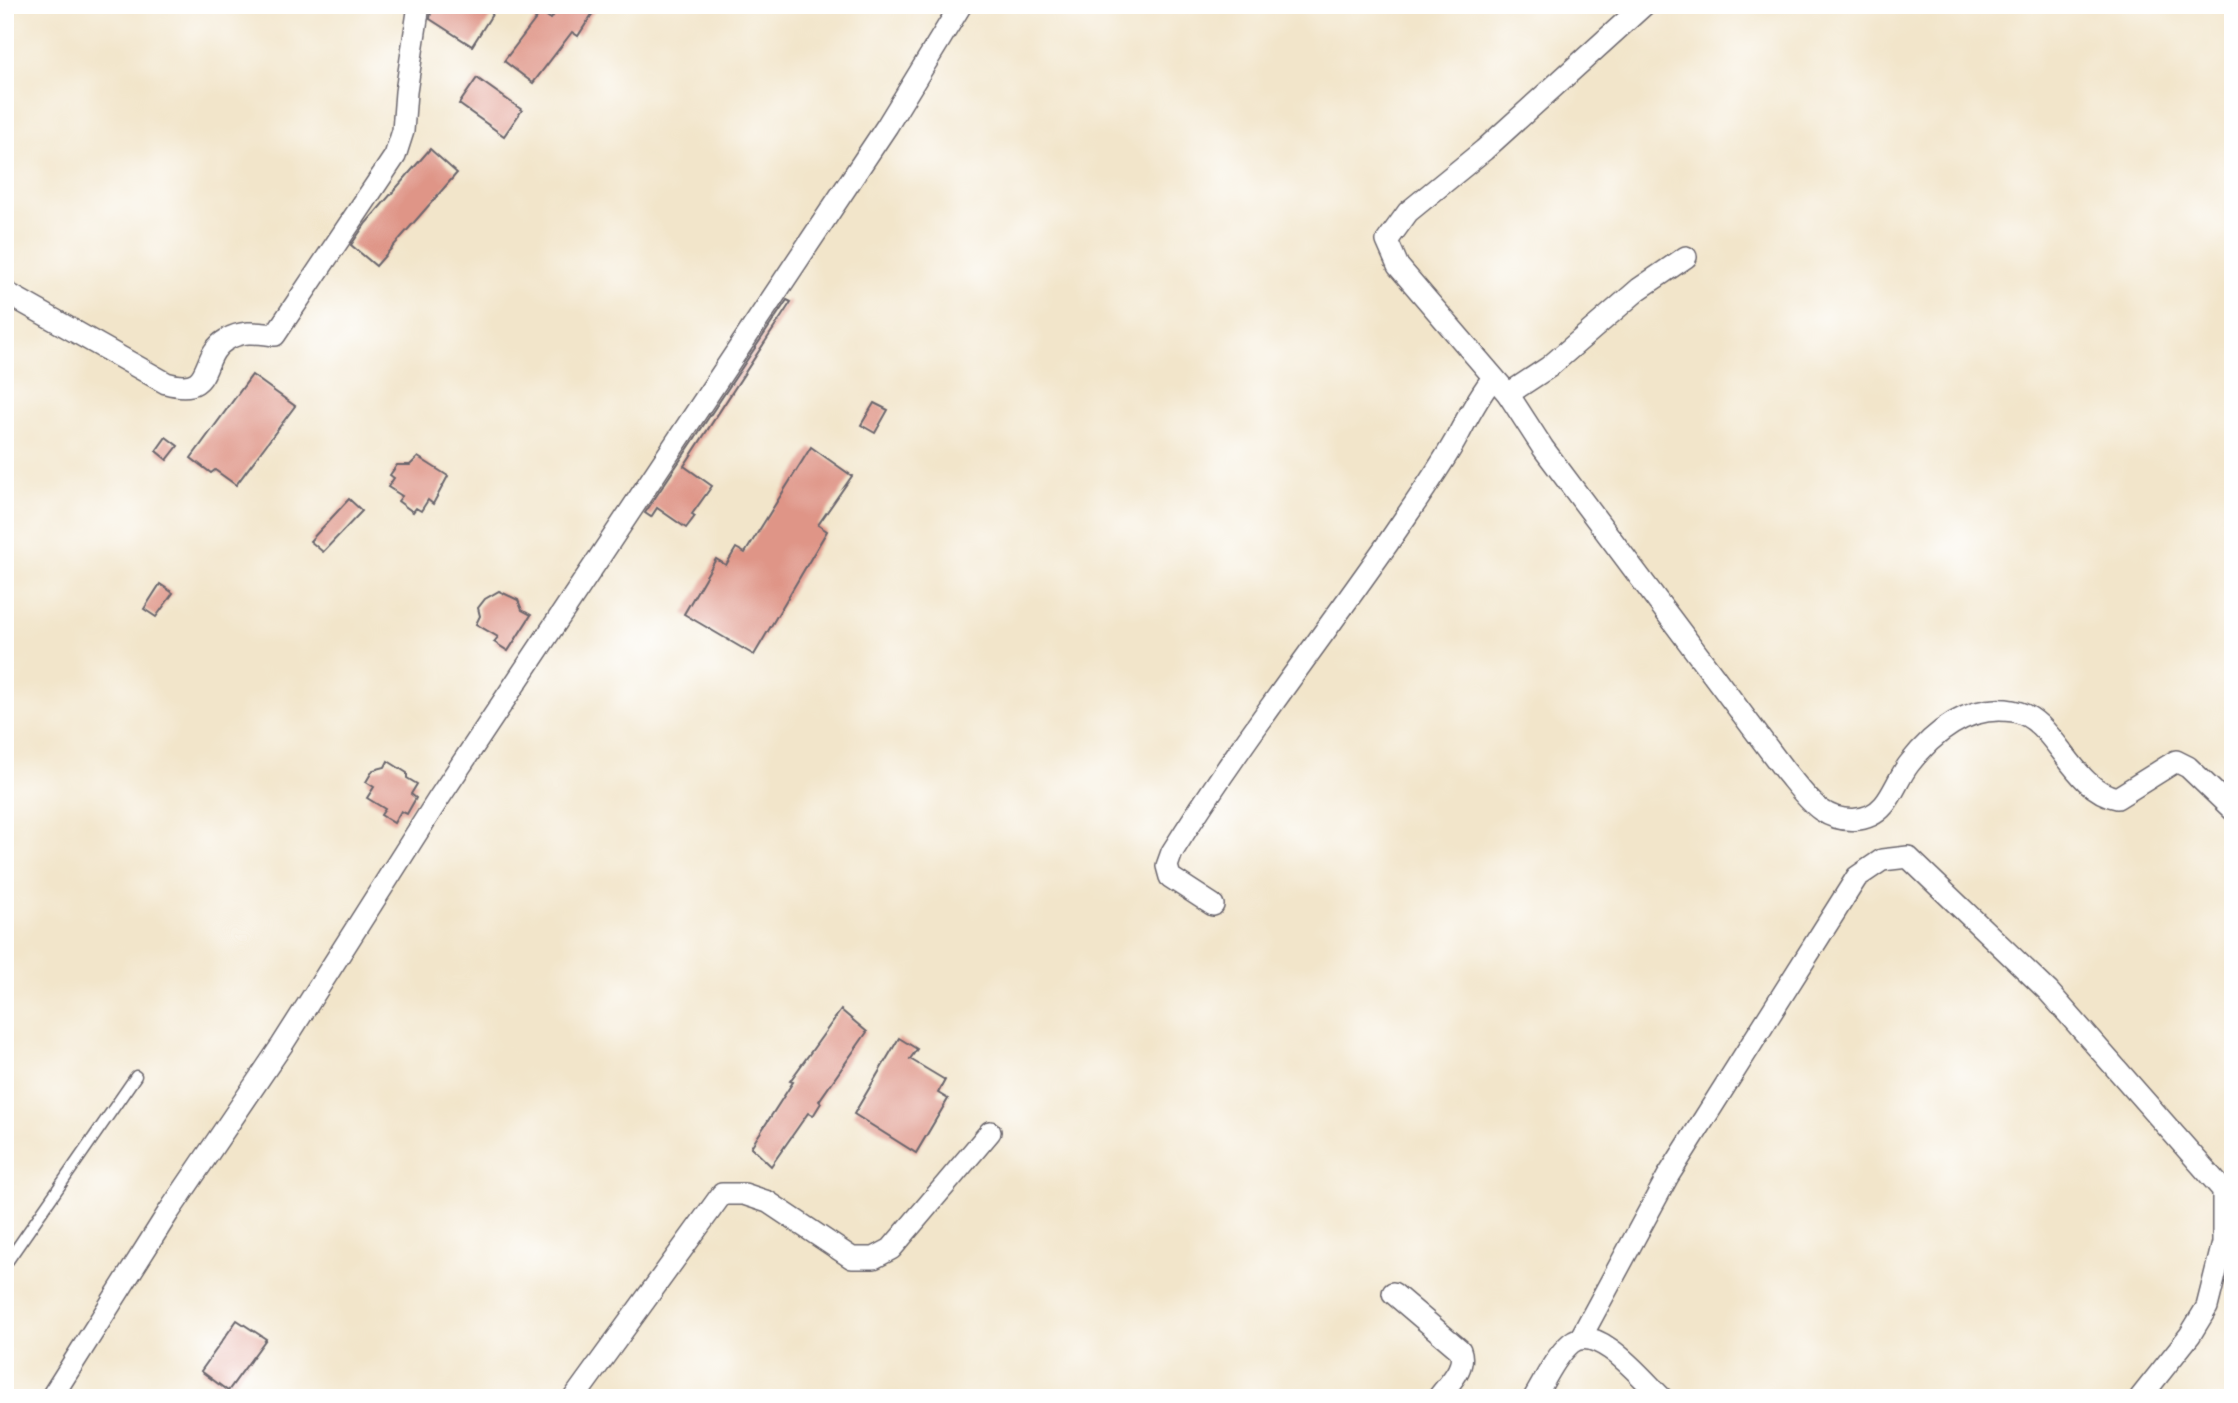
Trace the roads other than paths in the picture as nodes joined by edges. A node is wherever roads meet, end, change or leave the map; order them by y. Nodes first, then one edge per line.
1 (419, 5) edge
2 (961, 5) edge
3 (1644, 5) edge
4 (1686, 257) dead end
5 (5, 292) edge
6 (1493, 378) junction
7 (1508, 394) junction
8 (2233, 810) edge
9 (1213, 905) dead end
10 (136, 1076) dead end
11 (990, 1132) dead end
12 (5, 1265) edge
13 (1393, 1293) dead end
14 (1581, 1337) junction
15 (51, 1398) edge
16 (574, 1398) edge
17 (1438, 1398) edge
18 (1534, 1398) edge
19 (1662, 1398) edge
20 (2140, 1398) edge

1 - 5 street
2 - 15 street
3 - 6 street
4 - 7 street
6 - 7 street
6 - 9 street
7 - 8 street
10 - 12 lane
11 - 16 street
13 - 17 street
14 - 18 street
14 - 19 street
14 - 20 street

